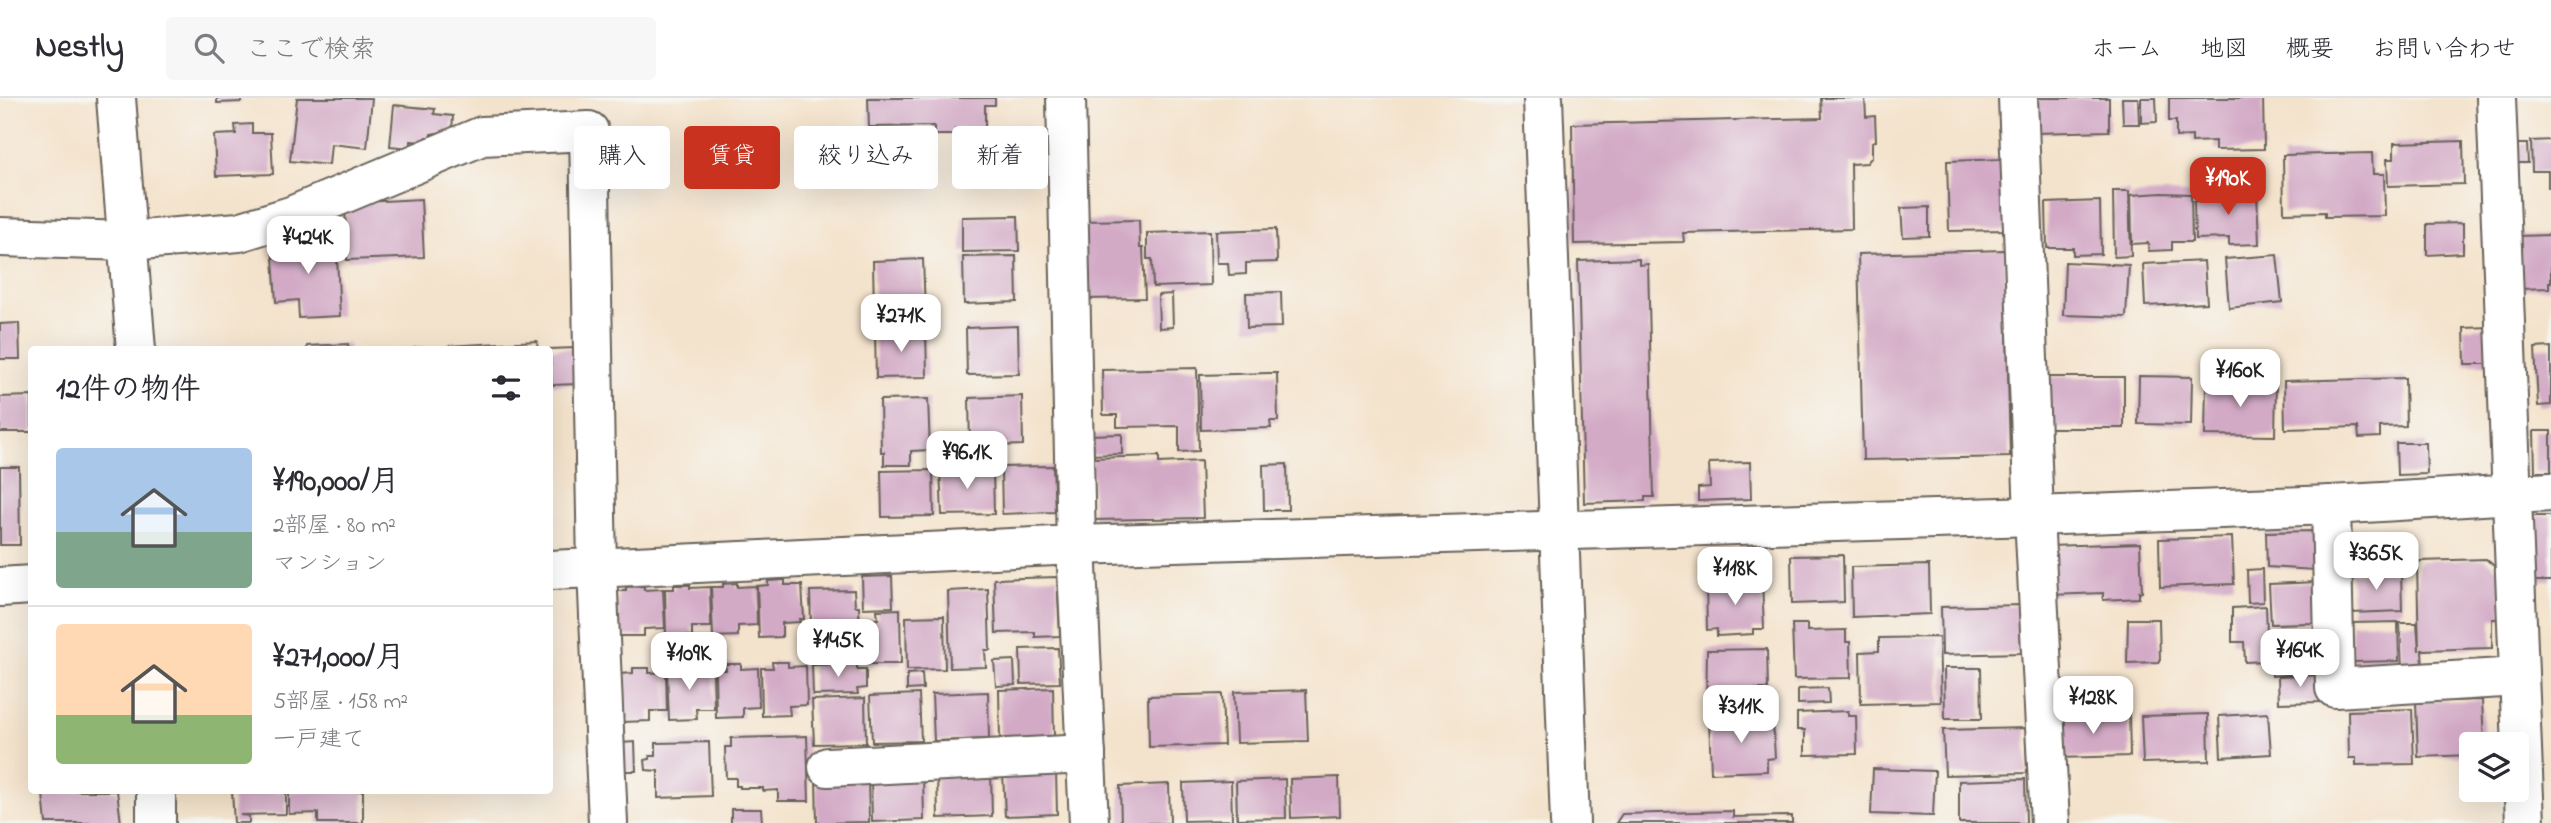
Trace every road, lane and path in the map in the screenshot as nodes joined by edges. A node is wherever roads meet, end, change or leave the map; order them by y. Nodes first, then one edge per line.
1 (116, 98) edge
2 (1066, 98) edge
3 (1543, 98) edge
4 (2018, 98) edge
5 (2496, 98) edge
6 (0, 237) edge
7 (128, 241) junction
8 (136, 346) edge
9 (2551, 492) edge
10 (2511, 494) junction
11 (2331, 505) junction
12 (2034, 516) junction
13 (1557, 529) junction
14 (1076, 545) junction
15 (597, 569) junction
16 (553, 570) edge
17 (28, 585) edge
18 (0, 587) edge
19 (2519, 677) junction
20 (1086, 754) junction
21 (828, 767) dead end
22 (156, 794) edge
23 (156, 823) edge
24 (608, 823) edge
25 (1089, 823) edge
26 (1570, 823) edge
27 (2050, 823) edge
28 (2525, 823) edge

1 - 7 street
2 - 14 street
3 - 13 street
4 - 12 street
5 - 10 street
6 - 7 street
7 - 8 street
7 - 15 street
9 - 10 street
10 - 11 street
10 - 19 street
11 - 12 street
11 - 19 street
12 - 13 street
12 - 27 street
13 - 14 street
13 - 26 street
14 - 15 street
14 - 20 street
15 - 16 street
15 - 24 street
17 - 18 street
19 - 28 street
20 - 21 street
20 - 25 street
22 - 23 street

